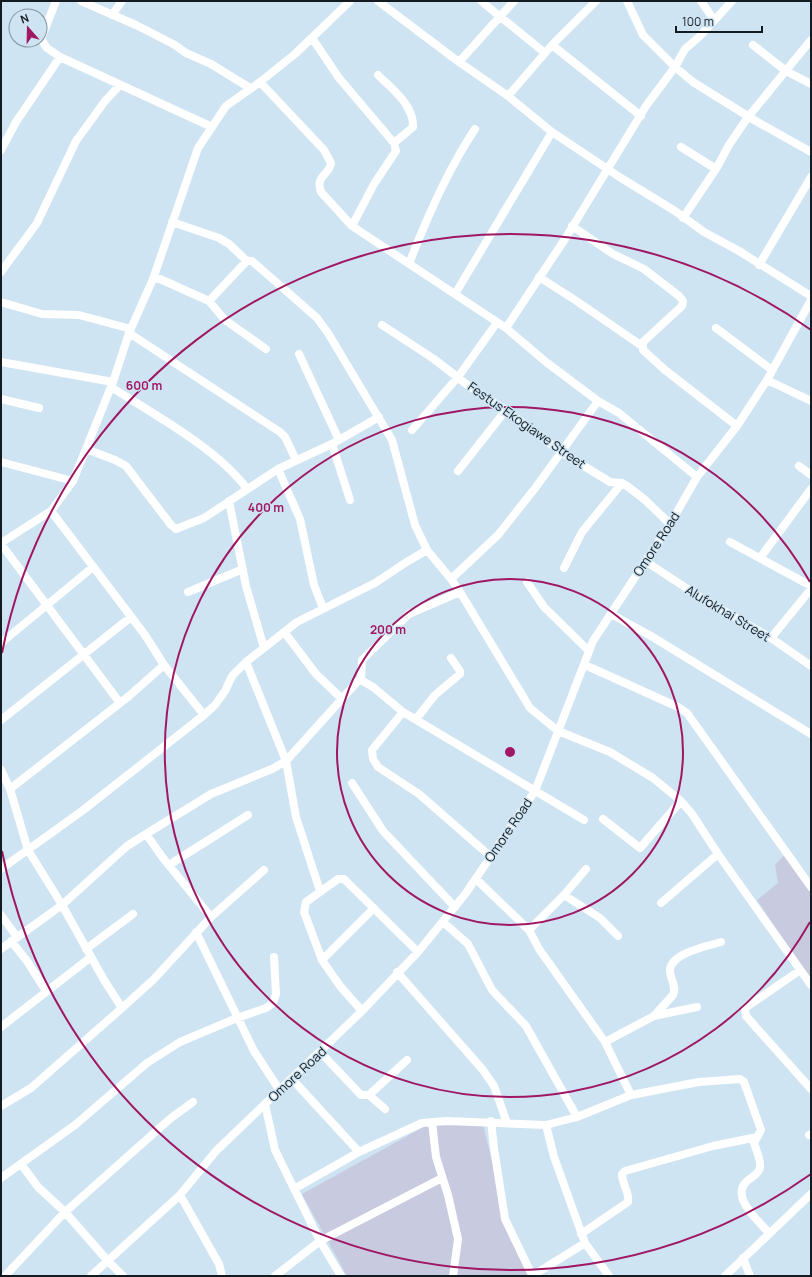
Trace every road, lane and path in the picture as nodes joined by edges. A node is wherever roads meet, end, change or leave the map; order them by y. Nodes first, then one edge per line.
1 (56, 1) edge
2 (81, 1) edge
3 (122, 1) edge
4 (350, 1) edge
5 (378, 1) edge
6 (481, 1) edge
7 (514, 1) edge
8 (596, 1) edge
9 (626, 1) edge
10 (701, 1) edge
11 (732, 1) edge
12 (112, 15) junction
13 (501, 17) junction
14 (714, 20) junction
15 (312, 38) junction
16 (811, 40) edge
17 (753, 45) dead end
18 (552, 46) junction
19 (545, 53) junction
20 (60, 57) junction
21 (459, 62) junction
22 (675, 67) junction
23 (786, 71) junction
24 (378, 75) dead end
25 (260, 82) junction
26 (811, 84) edge
27 (119, 86) junction
28 (250, 88) junction
29 (508, 96) junction
30 (641, 116) junction
31 (748, 116) junction
32 (212, 127) junction
33 (475, 129) dead end
34 (552, 132) junction
35 (394, 143) junction
36 (681, 147) dead end
37 (1, 150) edge
38 (811, 152) edge
39 (606, 168) junction
40 (716, 169) junction
41 (811, 177) edge
42 (683, 218) junction
43 (172, 222) junction
44 (352, 226) junction
45 (572, 226) junction
46 (247, 261) junction
47 (408, 264) junction
48 (760, 265) junction
49 (1, 272) edge
50 (539, 277) junction
51 (152, 279) junction
52 (455, 294) junction
53 (811, 296) edge
54 (811, 300) edge
55 (209, 301) junction
56 (1, 302) edge
57 (496, 324) junction
58 (382, 325) dead end
59 (506, 328) junction
60 (716, 328) dead end
61 (130, 331) junction
62 (642, 346) junction
63 (266, 349) dead end
64 (299, 354) dead end
65 (1, 362) edge
66 (772, 370) junction
67 (458, 377) junction
68 (767, 380) junction
69 (112, 385) junction
70 (1, 399) edge
71 (598, 401) junction
72 (811, 401) edge
73 (39, 408) dead end
74 (506, 410) junction
75 (379, 417) junction
76 (737, 426) junction
77 (412, 430) dead end
78 (335, 442) junction
79 (86, 449) junction
80 (561, 452) junction
81 (296, 460) junction
82 (1, 462) edge
83 (799, 466) dead end
84 (278, 469) junction
85 (458, 472) dead end
86 (811, 475) edge
87 (697, 477) junction
88 (72, 481) junction
89 (622, 483) junction
90 (247, 489) junction
91 (811, 489) edge
92 (350, 500) dead end
93 (229, 501) junction
94 (51, 510) junction
95 (670, 524) junction
96 (730, 542) dead end
97 (1, 544) edge
98 (427, 550) junction
99 (760, 558) junction
100 (645, 561) junction
101 (93, 567) junction
102 (564, 568) dead end
103 (243, 569) junction
104 (452, 578) junction
105 (527, 582) dead end
106 (811, 588) edge
107 (188, 592) dead end
108 (460, 592) junction
109 (46, 606) junction
110 (323, 608) junction
111 (611, 614) junction
112 (131, 617) junction
113 (285, 633) junction
114 (771, 638) junction
115 (1, 643) edge
116 (264, 648) junction
117 (589, 652) junction
118 (82, 655) junction
119 (451, 658) dead end
120 (246, 662) junction
121 (164, 665) junction
122 (585, 665) junction
123 (811, 666) edge
124 (361, 680) junction
125 (342, 699) junction
126 (120, 703) junction
127 (403, 712) junction
128 (204, 715) junction
129 (416, 719) junction
130 (1, 720) edge
131 (558, 731) junction
132 (811, 734) edge
133 (286, 761) junction
134 (2, 773) edge
135 (352, 783) dead end
136 (10, 789) junction
137 (535, 791) junction
138 (681, 801) junction
139 (248, 815) dead end
140 (603, 819) dead end
141 (584, 820) dead end
142 (146, 834) junction
143 (28, 850) junction
144 (718, 854) junction
145 (490, 856) junction
146 (168, 865) junction
147 (1, 869) edge
148 (586, 869) dead end
149 (264, 870) dead end
150 (476, 879) junction
151 (811, 887) edge
152 (320, 891) junction
153 (564, 895) junction
154 (661, 903) dead end
155 (62, 905) junction
156 (455, 907) junction
157 (374, 908) junction
158 (133, 914) dead end
159 (1, 915) edge
160 (211, 917) junction
161 (443, 922) junction
162 (529, 930) junction
163 (196, 932) junction
164 (618, 936) dead end
165 (14, 939) junction
166 (721, 942) dead end
167 (1, 949) edge
168 (86, 949) junction
169 (418, 952) junction
170 (91, 957) junction
171 (274, 957) dead end
172 (322, 960) junction
173 (799, 971) junction
174 (397, 972) junction
175 (811, 985) edge
176 (46, 991) junction
177 (697, 1007) dead end
178 (122, 1008) junction
179 (362, 1011) junction
180 (654, 1016) junction
181 (237, 1018) junction
182 (1, 1027) edge
183 (605, 1042) junction
184 (320, 1053) junction
185 (408, 1060) dead end
186 (292, 1079) junction
187 (811, 1089) edge
188 (280, 1091) junction
189 (369, 1095) junction
190 (631, 1095) junction
191 (193, 1102) dead end
192 (265, 1104) junction
193 (1, 1106) edge
194 (385, 1109) dead end
195 (577, 1116) junction
196 (491, 1121) junction
197 (432, 1122) junction
198 (507, 1123) junction
199 (546, 1125) junction
200 (757, 1137) junction
201 (359, 1152) junction
202 (21, 1164) junction
203 (1, 1178) edge
204 (442, 1178) junction
205 (294, 1189) junction
206 (811, 1194) edge
207 (180, 1195) junction
208 (65, 1212) junction
209 (769, 1233) junction
210 (581, 1234) junction
211 (320, 1241) junction
212 (585, 1243) junction
213 (743, 1258) junction
214 (106, 1260) junction
215 (532, 1275) edge
216 (5, 1276) edge
217 (91, 1276) edge
218 (123, 1276) edge
219 (222, 1276) edge
220 (275, 1276) edge
221 (341, 1276) edge
222 (453, 1276) edge
223 (610, 1276) edge
224 (725, 1276) edge
225 (750, 1276) edge

1 - 20 street
2 - 12 street
3 - 12 street
4 - 15 street
5 - 21 street
6 - 13 street
7 - 13 street
8 - 18 street
9 - 22 street
10 - 14 street
11 - 14 street
12 - 28 street
13 - 19 street
13 - 21 street
14 - 22 street
15 - 25 street
15 - 35 street
16 - 23 street
17 - 23 street
18 - 19 street
18 - 30 street
19 - 29 street
20 - 27 street
20 - 37 street
21 - 29 street
22 - 30 street
22 - 31 street
23 - 26 street
23 - 31 street
24 - 35 street
25 - 28 street
25 - 44 street
27 - 32 street
27 - 49 street
28 - 32 street
29 - 34 street
30 - 39 street
31 - 38 street
31 - 40 street
32 - 43 street
33 - 47 street
34 - 39 street
34 - 52 street
35 - 44 street
36 - 40 street
39 - 42 street
39 - 45 street
40 - 42 street
41 - 48 street
42 - 48 street
43 - 46 street
43 - 51 street
44 - 47 street
45 - 50 street
45 - 62 street
46 - 55 street
46 - 75 street
47 - 52 street
48 - 53 street
50 - 59 street
50 - 62 street
51 - 55 street
51 - 61 street
52 - 57 street
54 - 66 street, Omore Road
55 - 63 street
56 - 61 street
57 - 59 street
57 - 67 street
58 - 67 street, Festus Ekogiawe Street
59 - 71 street
60 - 66 street
61 - 69 street
61 - 81 street
62 - 76 street
64 - 78 street
65 - 69 street
66 - 68 street, Omore Road
67 - 74 street, Festus Ekogiawe Street
67 - 77 street
68 - 72 street
68 - 76 street, Omore Road
69 - 79 street
69 - 90 street
70 - 73 street
71 - 80 street
71 - 87 street
74 - 80 street, Festus Ekogiawe Street
74 - 85 street
75 - 78 street
75 - 98 street
76 - 87 street, Omore Road
78 - 81 street
78 - 92 street
79 - 88 street
79 - 93 street
80 - 89 street, Festus Ekogiawe Street
80 - 104 street
81 - 84 street
82 - 88 street
83 - 86 street
84 - 90 street
84 - 110 street
87 - 95 street, Omore Road
88 - 94 street
89 - 95 street, Festus Ekogiawe Street
89 - 102 street
90 - 93 street
91 - 99 street
93 - 103 street
94 - 97 street
94 - 101 street
95 - 100 street, Omore Road
96 - 99 street
97 - 109 street
98 - 104 street
98 - 110 street
99 - 106 street
100 - 111 street, Omore Road
100 - 114 street, Alufokhai Street
101 - 109 street
101 - 112 street
103 - 107 street
103 - 116 street
104 - 108 street
105 - 117 street
106 - 114 street
108 - 124 street
108 - 131 street
109 - 115 street
109 - 118 street
110 - 113 street
111 - 117 street, Omore Road
111 - 132 street
112 - 118 street
112 - 121 street
113 - 116 street
113 - 125 street
114 - 123 street, Alufokhai Street
116 - 120 street
117 - 122 street, Omore Road
118 - 126 street
118 - 130 street
119 - 129 street
120 - 128 street
120 - 133 street
121 - 126 street
121 - 128 street
122 - 131 street, Omore Road
122 - 151 street
124 - 125 street
124 - 127 street
125 - 133 street
126 - 136 street
127 - 129 street
127 - 145 street
128 - 143 street
129 - 137 street
131 - 137 street, Omore Road
131 - 138 street
133 - 142 street
133 - 152 street
134 - 136 street
135 - 156 street
136 - 143 street
137 - 141 street
137 - 145 street, Omore Road
138 - 140 street
138 - 144 street
139 - 146 street
142 - 146 street
142 - 155 street
143 - 147 street
143 - 155 street
144 - 154 street
144 - 173 street
145 - 150 street, Omore Road
146 - 160 street
148 - 153 street
149 - 160 street
150 - 156 street, Omore Road
150 - 162 street
152 - 157 street
152 - 172 street
153 - 162 street
153 - 164 street
155 - 165 street
155 - 168 street
156 - 161 street, Omore Road
157 - 169 street
157 - 172 street
158 - 168 street
159 - 165 street
160 - 163 street
161 - 169 street, Omore Road
161 - 195 street
162 - 183 street
163 - 178 street
163 - 181 street
165 - 167 street
165 - 176 street
166 - 180 street
168 - 170 street
169 - 174 street, Omore Road
170 - 176 street
170 - 178 street
171 - 181 street
172 - 179 street
173 - 175 street
173 - 187 street
174 - 179 street, Omore Road
174 - 198 street
176 - 182 street
177 - 180 street
178 - 193 street
179 - 184 street, Omore Road
180 - 183 street
181 - 188 street
181 - 202 street
183 - 190 street
184 - 186 street, Omore Road
184 - 189 street
185 - 189 street
186 - 188 street, Omore Road
186 - 201 street
188 - 192 street, Omore Road
189 - 194 street
190 - 195 street
190 - 200 street
191 - 208 street
192 - 205 street
192 - 207 street, Omore Road
195 - 199 street
196 - 197 street
196 - 198 street
196 - 215 street
197 - 201 street
197 - 204 street
198 - 199 street
199 - 210 street
200 - 209 street
200 - 210 street
201 - 205 street
202 - 203 street
202 - 208 street
204 - 211 street
204 - 222 street
205 - 211 street
206 - 209 street
207 - 214 street, Omore Road
207 - 219 street
208 - 214 street
208 - 216 street
209 - 213 street
210 - 212 street
211 - 220 street
211 - 221 street
212 - 215 street
212 - 223 street
213 - 224 street
213 - 225 street
214 - 217 street, Omore Road
214 - 218 street

